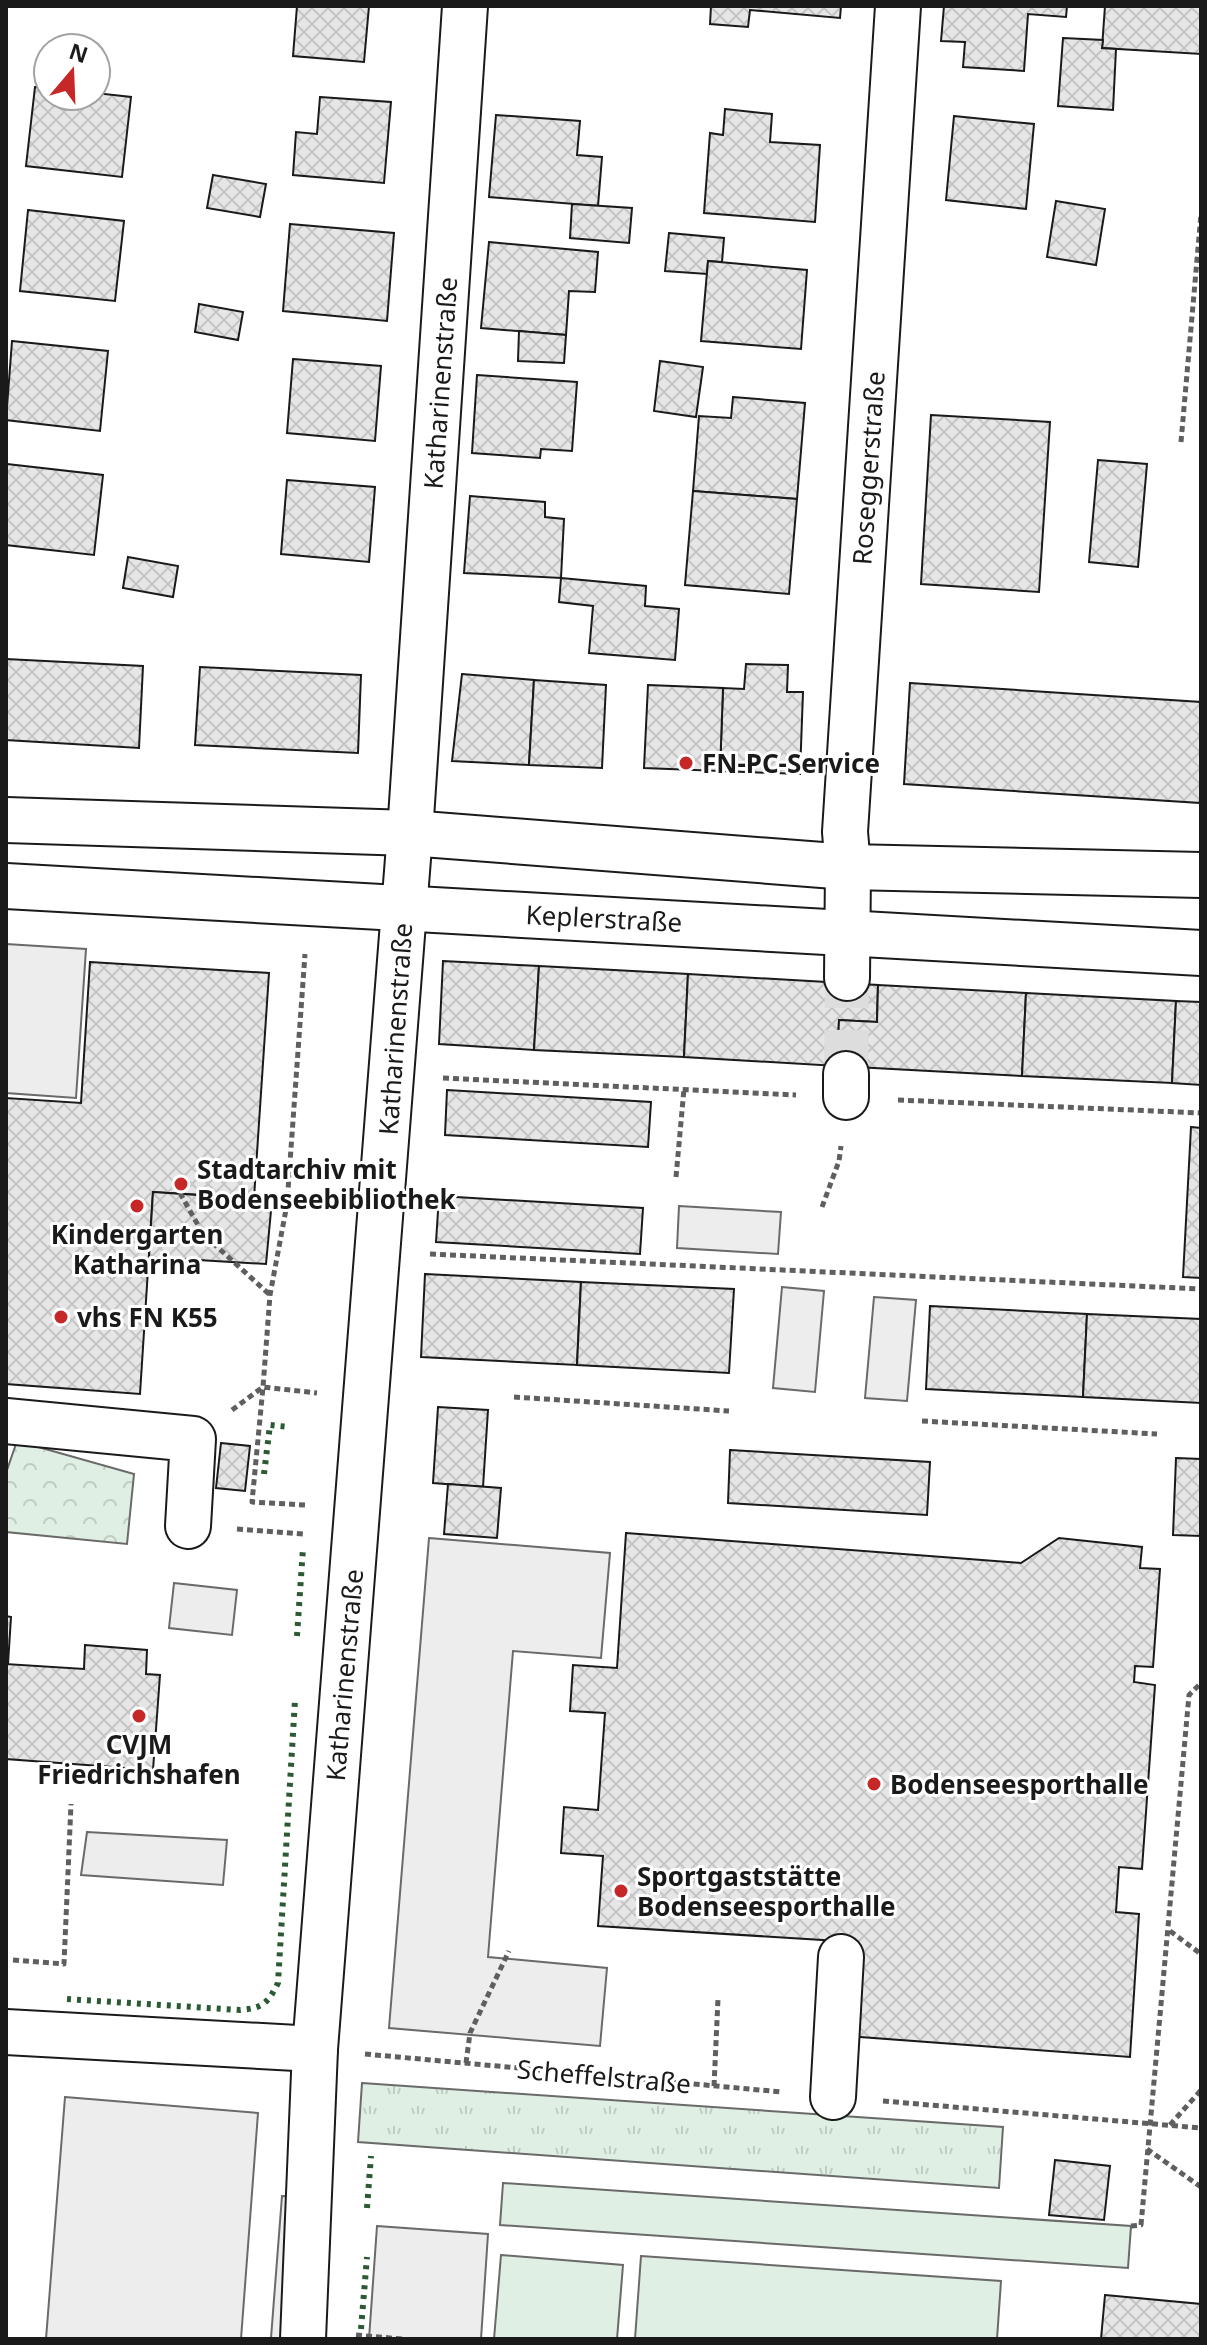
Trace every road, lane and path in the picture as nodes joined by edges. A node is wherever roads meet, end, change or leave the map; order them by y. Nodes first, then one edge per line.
1 (465, 6) edge
2 (898, 6) edge
3 (1201, 214) edge
4 (1181, 442) dead end
5 (6, 820) edge
6 (410, 833) junction
7 (848, 867) junction
8 (1201, 875) edge
9 (6, 886) edge
10 (404, 907) junction
11 (848, 931) junction
12 (1201, 953) edge
13 (305, 964) dead end
14 (847, 978) tunnel mouth
15 (846, 1086) dead end
16 (684, 1089) dead end
17 (676, 1177) dead end
18 (180, 1193) dead end
19 (822, 1207) dead end
20 (421, 1253) dead end
21 (1201, 1289) edge
22 (270, 1295) junction
23 (263, 1387) junction
24 (313, 1394) dead end
25 (514, 1397) dead end
26 (729, 1411) dead end
27 (6, 1421) edge
28 (922, 1421) dead end
29 (1157, 1434) dead end
30 (193, 1439) junction
31 (312, 1505) dead end
32 (188, 1526) joint
33 (309, 1535) dead end
34 (1201, 1683) edge
35 (71, 1804) dead end
36 (1169, 1930) junction
37 (509, 1951) dead end
38 (1201, 1954) edge
39 (841, 1957) dead end
40 (13, 1960) dead end
41 (718, 1999) dead end
42 (6, 2032) edge
43 (315, 2049) junction
44 (466, 2063) junction
45 (714, 2086) junction
46 (1201, 2090) edge
47 (833, 2097) junction
48 (1150, 2124) junction
49 (1170, 2126) junction
50 (1201, 2128) edge
51 (1147, 2149) junction
52 (1201, 2187) edge
53 (1131, 2226) dead end
54 (355, 2335) dead end
55 (303, 2339) edge
56 (402, 2339) edge

1 - 6 street, Katharinenstraße
2 - 7 street, Roseggerstraße
3 - 4 path
5 - 6 street
6 - 7 street
6 - 10 street, Katharinenstraße
7 - 8 street
7 - 11 street, Roseggerstraße
9 - 10 street, Keplerstraße
10 - 11 street, Keplerstraße
10 - 43 street, Katharinenstraße
11 - 12 street, Keplerstraße
11 - 14 street, Roseggerstraße
13 - 22 path
15 - 19 path
16 - 17 path
18 - 22 path
20 - 21 path
22 - 23 path
23 - 24 path
23 - 30 path
23 - 31 path
25 - 26 path
27 - 30 street
28 - 29 path
30 - 32 street
32 - 33 path
34 - 36 path
35 - 40 path
36 - 38 path
36 - 48 path
37 - 44 path
39 - 47 street
41 - 45 path
42 - 43 street
43 - 44 path, Scheffelstraße
43 - 55 street, Katharinenstraße
44 - 45 path, Scheffelstraße
45 - 47 path, Scheffelstraße
46 - 49 path
47 - 48 path, Scheffelstraße
48 - 49 path, Scheffelstraße
48 - 51 path
49 - 50 path, Scheffelstraße
51 - 52 path
51 - 53 path
54 - 56 path

